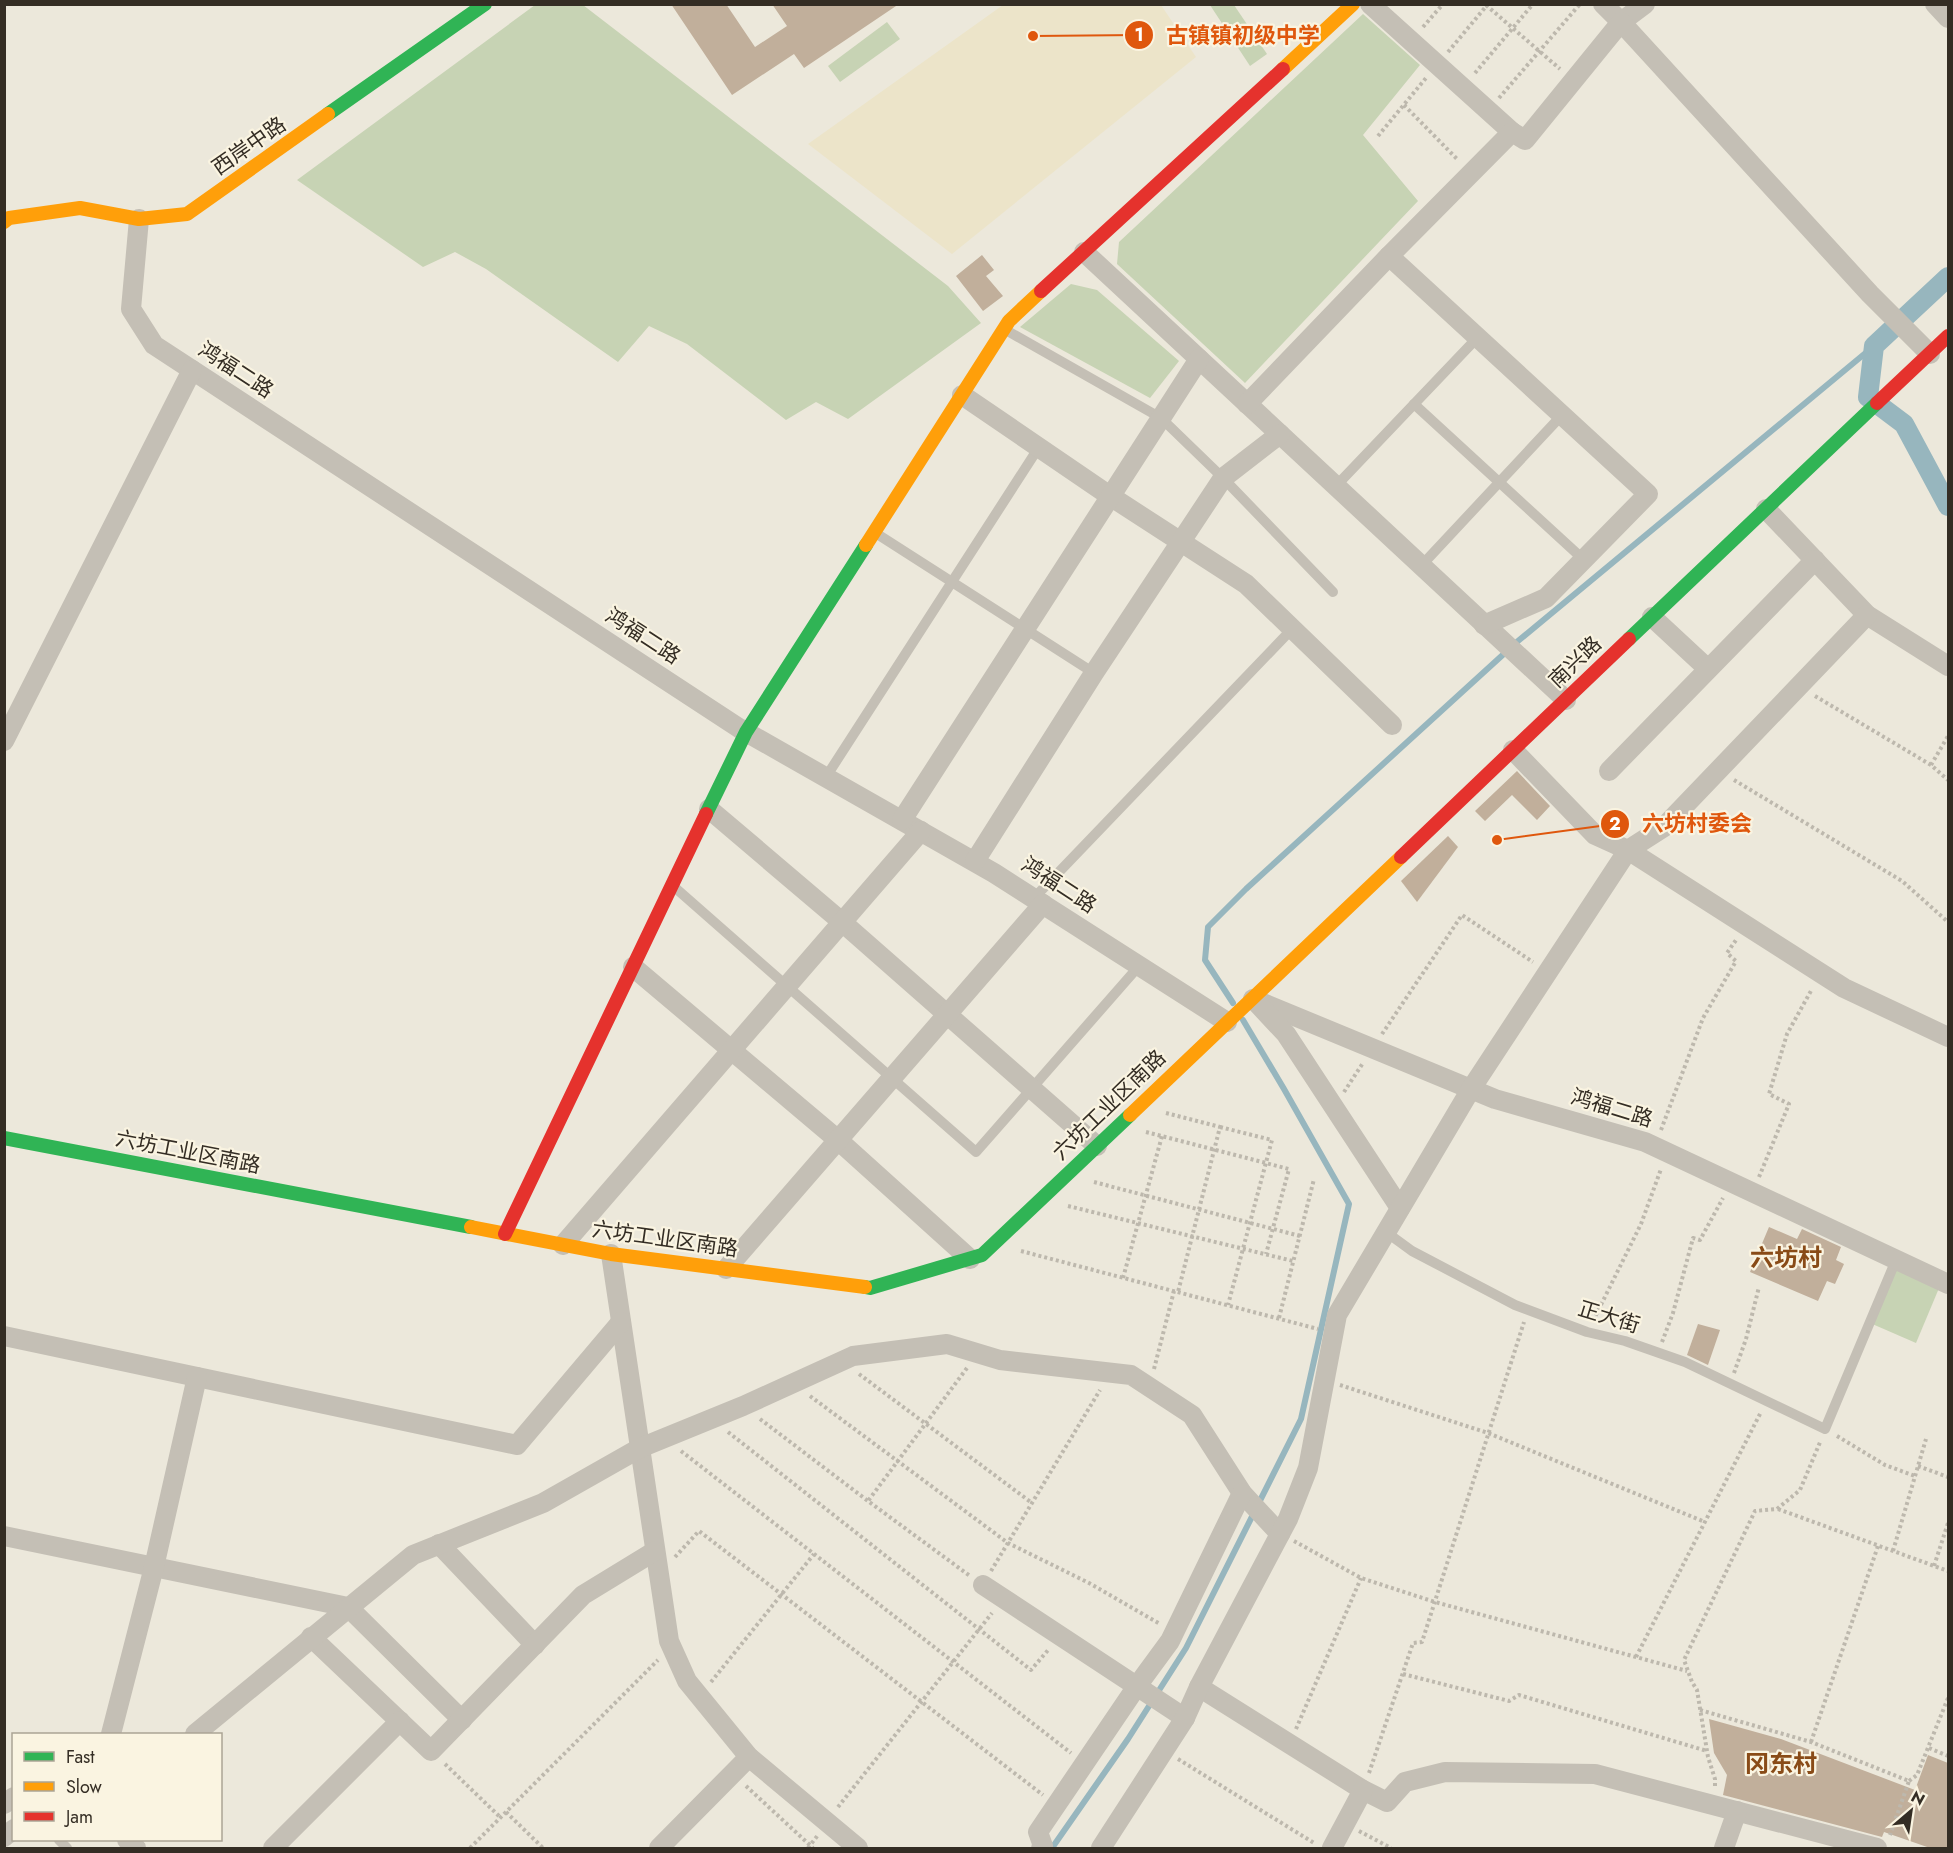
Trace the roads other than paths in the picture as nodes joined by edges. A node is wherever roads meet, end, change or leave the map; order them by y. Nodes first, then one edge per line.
1 (485, 4) edge
2 (1353, 4) edge
3 (1370, 4) edge
4 (1603, 4) edge
5 (1645, 4) edge
6 (1935, 4) edge
7 (1948, 18) edge
8 (1622, 22) junction
9 (1512, 132) junction
10 (139, 219) junction
11 (4, 222) edge
12 (1083, 252) junction
13 (1389, 256) junction
14 (1004, 329) junction
15 (1948, 336) edge
16 (1478, 337) junction
17 (1930, 354) junction
18 (1198, 359) junction
19 (192, 370) junction
20 (962, 395) junction
21 (1247, 404) junction
22 (1414, 404) junction
23 (1562, 415) junction
24 (1161, 418) junction
25 (1280, 434) junction
26 (1039, 447) junction
27 (1223, 478) junction
28 (1499, 483) junction
29 (1336, 486) junction
30 (1110, 496) junction
31 (1766, 508) junction
32 (874, 532) junction
33 (1181, 542) junction
34 (1584, 560) junction
35 (1815, 560) junction
36 (1421, 566) junction
37 (952, 581) junction
38 (1333, 592) dead end
39 (1867, 615) junction
40 (1652, 617) junction
41 (1485, 625) junction
42 (1026, 628) junction
43 (1293, 628) junction
44 (1948, 666) edge
45 (1708, 669) junction
46 (1094, 673) junction
47 (1566, 700) junction
48 (1392, 724) dead end
49 (746, 732) junction
50 (4, 741) edge
51 (1513, 750) junction
52 (1609, 771) dead end
53 (826, 777) junction
54 (709, 809) junction
55 (902, 820) junction
56 (921, 831) junction
57 (1628, 850) junction
58 (975, 861) junction
59 (672, 885) junction
60 (1039, 901) junction
61 (842, 922) junction
62 (1140, 966) junction
63 (633, 967) junction
64 (786, 987) junction
65 (1250, 1002) junction
66 (948, 1014) junction
67 (1229, 1020) junction
68 (1948, 1037) edge
69 (731, 1050) junction
70 (892, 1079) junction
71 (1032, 1089) junction
72 (1471, 1089) junction
73 (4, 1138) edge
74 (838, 1140) junction
75 (1097, 1146) junction
76 (1400, 1208) junction
77 (1386, 1232) junction
78 (505, 1234) junction
79 (562, 1245) junction
80 (611, 1254) junction
81 (970, 1259) junction
82 (1896, 1260) junction
83 (726, 1269) junction
84 (1946, 1280) edge
85 (621, 1322) junction
86 (4, 1336) edge
87 (197, 1377) junction
88 (640, 1448) junction
89 (1242, 1493) junction
90 (1280, 1534) junction
91 (4, 1536) edge
92 (439, 1544) junction
93 (655, 1551) junction
94 (154, 1567) junction
95 (983, 1585) road end
96 (348, 1607) junction
97 (311, 1637) junction
98 (535, 1645) junction
99 (1137, 1686) junction
100 (1199, 1687) junction
101 (1185, 1718) junction
102 (400, 1720) junction
103 (462, 1720) junction
104 (111, 1733) edge
105 (196, 1733) edge
106 (749, 1757) junction
107 (1363, 1790) junction
108 (1737, 1811) junction
109 (1883, 1843) edge
110 (273, 1848) edge
111 (658, 1848) edge
112 (858, 1848) edge
113 (1041, 1848) edge
114 (1101, 1848) edge
115 (1332, 1848) edge
116 (1724, 1848) edge

1 - 10 main road, 西岸中路
2 - 12 main road
3 - 9 street
4 - 8 street
5 - 8 street
6 - 7 street
8 - 9 street
8 - 17 street
9 - 13 street
10 - 11 main road, 西岸中路
10 - 19 street, 鸿福二路
12 - 14 main road
12 - 18 street
13 - 16 street
13 - 21 street
14 - 20 main road
14 - 24 lane
15 - 17 main road, 南兴路
16 - 22 lane
16 - 23 street
17 - 31 main road, 南兴路
18 - 21 street
18 - 24 street
19 - 49 street, 鸿福二路
19 - 50 street
20 - 26 street
20 - 32 main road
21 - 25 street
22 - 28 lane
22 - 29 lane
23 - 28 lane
23 - 34 street
24 - 27 lane
24 - 30 street
25 - 27 street
25 - 29 street
26 - 30 street
26 - 37 lane
27 - 33 street
27 - 38 lane
28 - 34 lane
28 - 36 lane
29 - 36 street
30 - 33 street
30 - 42 street
31 - 35 street
31 - 40 main road, 南兴路
32 - 37 lane
32 - 49 main road
33 - 43 street
33 - 46 street
34 - 41 street
35 - 39 street
35 - 45 street
36 - 41 street
37 - 42 lane
37 - 53 lane
39 - 44 street
39 - 57 street
40 - 45 street
40 - 47 main road, 南兴路
41 - 47 street
42 - 46 lane
42 - 55 street
43 - 48 street
43 - 60 lane
45 - 52 street
46 - 58 street
47 - 51 main road, 南兴路
49 - 53 street, 鸿福二路
49 - 54 main road
51 - 57 street
51 - 65 main road, 南兴路
53 - 55 street, 鸿福二路
54 - 59 main road
54 - 61 street
55 - 56 street, 鸿福二路
56 - 58 street, 鸿福二路
56 - 61 street
57 - 68 street
57 - 72 street
58 - 60 street, 鸿福二路
59 - 63 main road
59 - 64 lane
60 - 62 street, 鸿福二路
60 - 66 street
61 - 64 street
61 - 66 street
62 - 67 street, 鸿福二路
62 - 71 lane
63 - 69 street
63 - 78 main road
64 - 69 street
64 - 70 lane
65 - 67 main road, 南兴路
65 - 72 street, 鸿福二路
65 - 76 street
66 - 70 street
66 - 71 street
67 - 75 main road, 六坊工业区南路
69 - 74 street
69 - 79 street
70 - 71 lane
70 - 74 street
71 - 75 street
72 - 76 street
72 - 82 street, 鸿福二路
73 - 78 main road, 六坊工业区南路
74 - 81 street
74 - 83 street
75 - 81 main road, 六坊工业区南路
76 - 77 street
77 - 82 lane, 正大街
77 - 90 street
78 - 79 main road, 六坊工业区南路
79 - 80 main road, 六坊工业区南路
80 - 83 main road, 六坊工业区南路
80 - 85 street
81 - 83 main road, 六坊工业区南路
82 - 84 street, 鸿福二路
85 - 87 street
85 - 88 street
86 - 87 street
87 - 94 street
88 - 89 street
88 - 92 street
88 - 93 street
89 - 90 street
89 - 99 street
90 - 100 street
91 - 94 street
92 - 96 street
92 - 98 street
93 - 98 street
93 - 106 street
94 - 96 street
94 - 104 street
95 - 99 street
96 - 97 street
96 - 103 street
97 - 102 street
97 - 105 street
98 - 103 street
99 - 101 street
99 - 113 street
100 - 101 street
100 - 107 street
101 - 114 street
102 - 103 street
102 - 110 street
106 - 111 street
106 - 112 street
107 - 108 street
107 - 115 street
108 - 109 street
108 - 116 street

